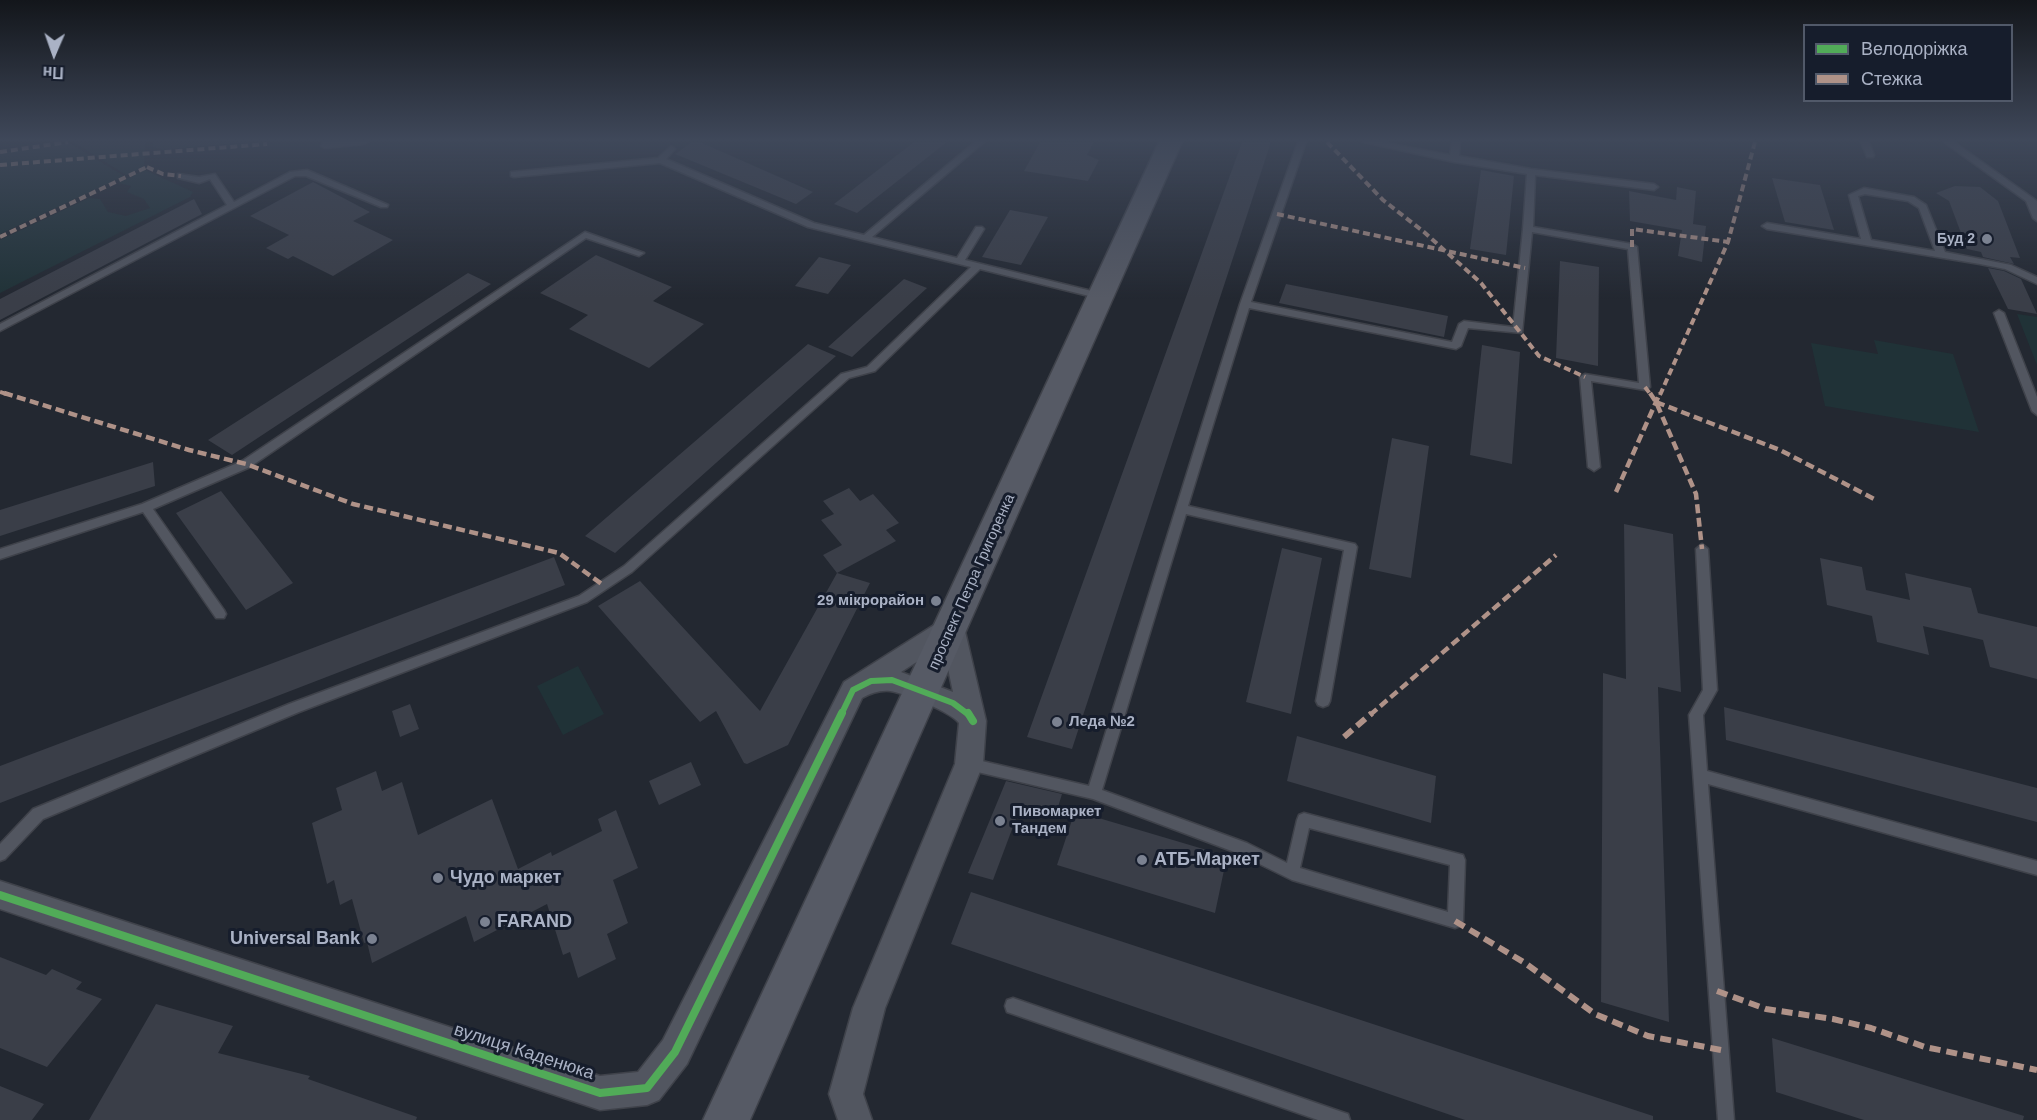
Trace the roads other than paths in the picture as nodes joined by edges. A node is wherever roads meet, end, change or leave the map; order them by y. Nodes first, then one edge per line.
1 (224, 194) edge
2 (254, 194) edge
3 (358, 194) edge
4 (740, 194) edge
5 (918, 194) edge
6 (1147, 194) edge
7 (1284, 194) edge
8 (1529, 194) edge
9 (1855, 194) edge
10 (1883, 194) edge
11 (2022, 194) edge
12 (2034, 203) edge
13 (384, 205) dead end
14 (232, 206) junction
15 (2037, 218) edge
16 (1767, 226) dead end
17 (979, 229) dead end
18 (1528, 229) junction
19 (866, 238) junction
20 (1867, 243) junction
21 (639, 253) dead end
22 (1941, 254) junction
23 (960, 261) junction
24 (979, 265) junction
25 (2037, 282) edge
26 (1101, 296) junction
27 (1245, 304) junction
28 (1999, 313) dead end
29 (0, 327) edge
30 (2037, 411) edge
31 (1594, 467) dead end
32 (146, 507) junction
33 (1181, 509) junction
34 (1702, 549) dead end
35 (0, 554) edge
36 (220, 614) dead end
37 (951, 627) junction
38 (853, 690) junction
39 (923, 692) junction
40 (1323, 701) dead end
41 (973, 721) junction
42 (969, 764) junction
43 (1701, 776) junction
44 (1093, 793) junction
45 (0, 854) edge
46 (2037, 868) edge
47 (1292, 873) junction
48 (0, 895) edge
49 (1012, 1006) dead end
50 (726, 1120) edge
51 (855, 1120) edge
52 (1342, 1120) edge
53 (1726, 1120) edge

1 - 14 lane
2 - 14 lane
3 - 13 lane
4 - 19 lane
5 - 19 lane
6 - 26 main road, проспект Петра Григоренка
7 - 27 lane
8 - 18 lane
9 - 20 lane
10 - 22 lane
11 - 12 lane
12 - 15 lane
14 - 29 lane
16 - 20 lane
17 - 23 lane
18 - 27 lane
18 - 31 lane
19 - 23 lane
20 - 22 lane
21 - 32 lane
22 - 25 lane
23 - 24 lane
24 - 26 lane
24 - 45 lane
26 - 37 main road, проспект Петра Григоренка
27 - 33 lane
28 - 30 lane
32 - 35 lane
32 - 36 lane
33 - 40 lane
33 - 44 lane
34 - 43 lane
37 - 38 street
37 - 39 main road, проспект Петра Григоренка
37 - 41 street
38 - 39 street
38 - 48 street, вулиця Каденюка
39 - 41 street
39 - 50 main road, проспект Петра Григоренка
41 - 42 street
42 - 44 lane
42 - 51 street
43 - 46 lane
43 - 53 lane
44 - 47 lane
47 - 47 lane
49 - 52 lane

